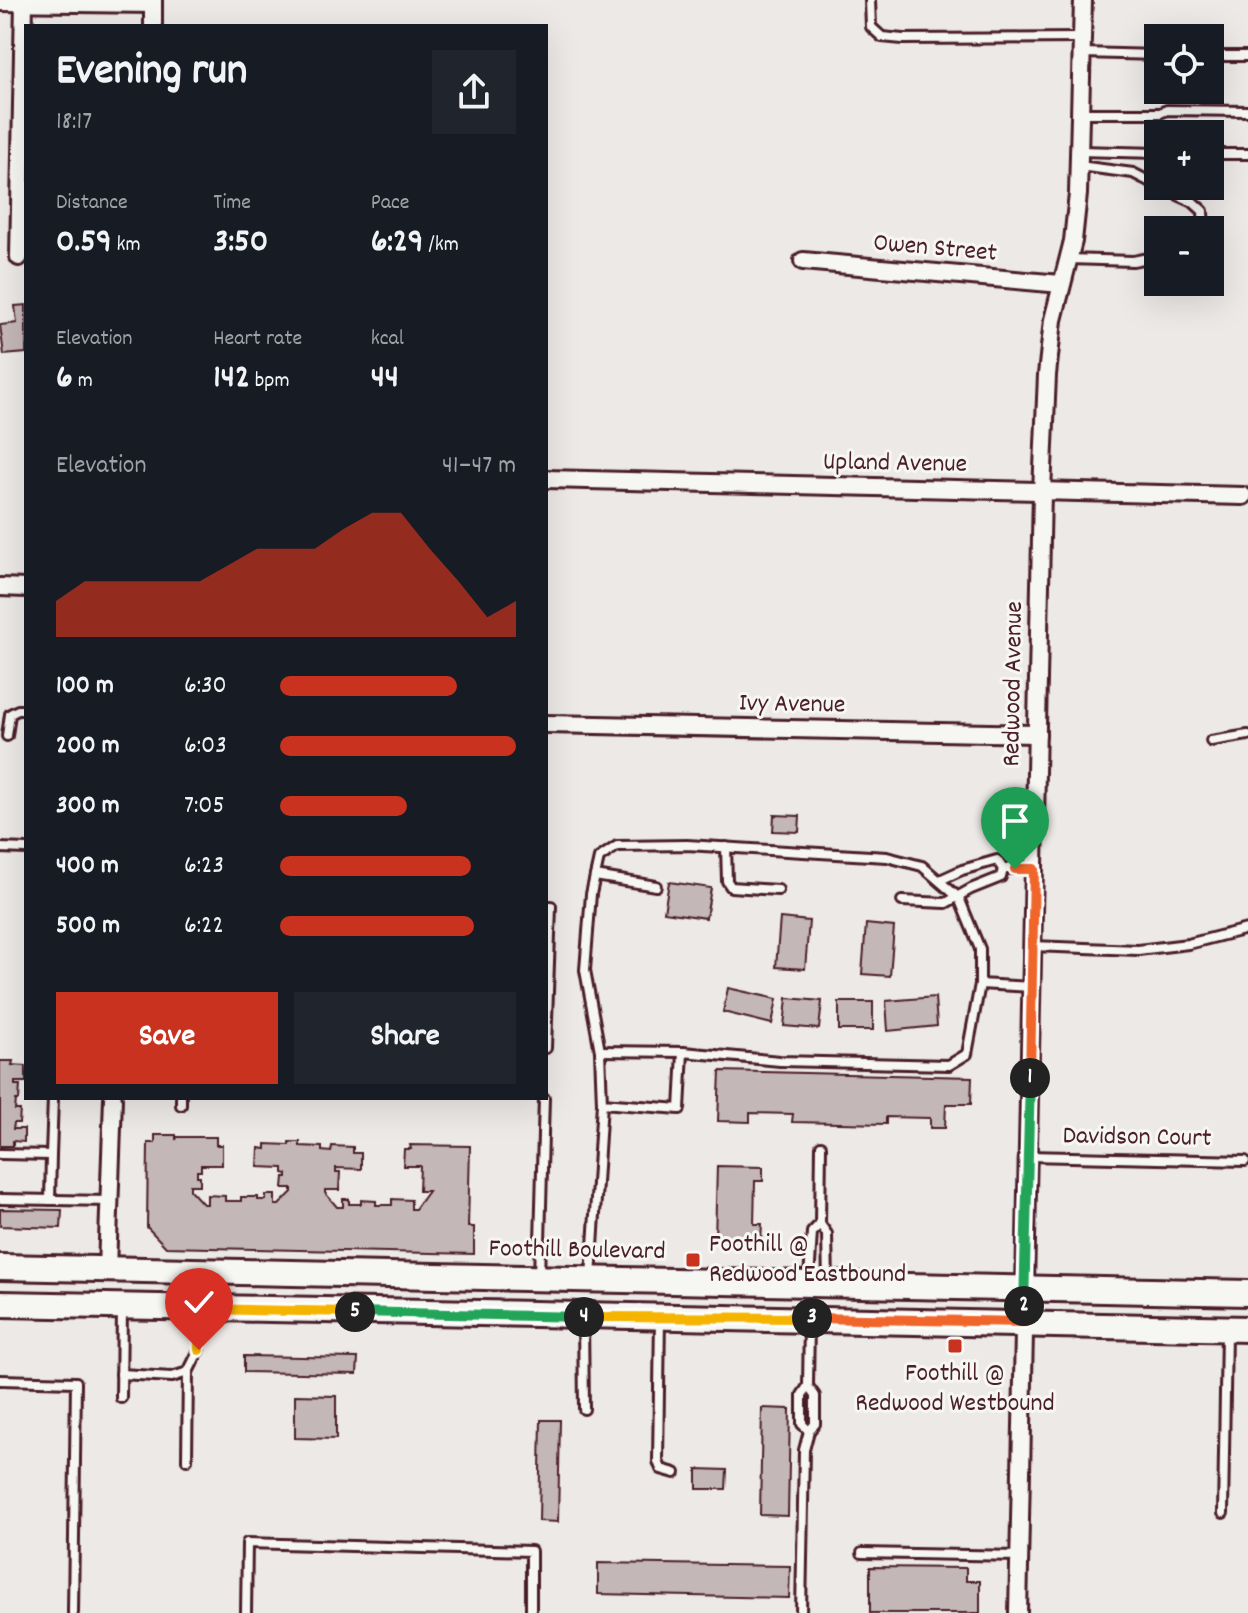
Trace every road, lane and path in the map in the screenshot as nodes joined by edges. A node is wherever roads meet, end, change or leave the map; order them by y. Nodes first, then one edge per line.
1 (870, 0) edge
2 (1083, 0) edge
3 (0, 2) edge
4 (24, 2) junction
5 (153, 2) edge
6 (153, 24) edge
7 (1082, 46) junction
8 (1144, 53) edge
9 (1224, 56) edge
10 (1248, 56) edge
11 (1248, 111) edge
12 (1080, 113) junction
13 (1144, 154) edge
14 (1224, 154) edge
15 (1248, 154) edge
16 (1079, 159) junction
17 (1144, 179) edge
18 (1189, 200) edge
19 (1203, 216) edge
20 (19, 257) dead end
21 (1068, 259) junction
22 (1144, 259) edge
23 (803, 261) dead end
24 (1061, 284) junction
25 (548, 479) edge
26 (1042, 492) junction
27 (1243, 496) dead end
28 (0, 587) edge
29 (24, 588) edge
30 (24, 710) edge
31 (548, 724) edge
32 (1037, 734) junction
33 (1248, 735) edge
34 (7, 736) dead end
35 (1211, 741) dead end
36 (726, 847) junction
37 (0, 848) edge
38 (24, 849) edge
39 (967, 869) junction
40 (1003, 869) junction
41 (1034, 869) junction
42 (595, 876) junction
43 (940, 880) junction
44 (656, 886) dead end
45 (977, 887) junction
46 (778, 890) dead end
47 (959, 898) junction
48 (902, 901) dead end
49 (548, 906) edge
50 (1247, 929) edge
51 (1032, 946) junction
52 (980, 984) junction
53 (1031, 987) junction
54 (548, 991) edge
55 (600, 1051) junction
56 (683, 1052) junction
57 (53, 1100) edge
58 (113, 1100) edge
59 (544, 1100) edge
60 (602, 1103) junction
61 (821, 1146) dead end
62 (0, 1154) edge
63 (51, 1155) junction
64 (1028, 1156) junction
65 (1245, 1161) dead end
66 (0, 1199) edge
67 (50, 1200) junction
68 (109, 1201) junction
69 (820, 1224) junction
70 (0, 1267) edge
71 (107, 1269) junction
72 (539, 1278) junction
73 (591, 1279) junction
74 (819, 1284) junction
75 (1025, 1288) junction
76 (1248, 1293) edge
77 (0, 1304) edge
78 (122, 1307) junction
79 (199, 1309) junction
80 (583, 1317) junction
81 (660, 1317) junction
82 (809, 1318) junction
83 (1024, 1322) junction
84 (1237, 1328) edge
85 (188, 1372) junction
86 (121, 1374) junction
87 (0, 1380) edge
88 (121, 1398) dead end
89 (584, 1409) dead end
90 (187, 1460) dead end
91 (675, 1473) dead end
92 (1223, 1513) dead end
93 (862, 1553) dead end
94 (1020, 1556) junction
95 (73, 1613) edge
96 (246, 1613) edge
97 (531, 1613) edge
98 (801, 1613) edge
99 (1018, 1613) edge

1 - 7 lane
2 - 7 street, Redwood Avenue
3 - 4 street
4 - 5 street
4 - 20 street
5 - 6 street
7 - 8 lane
7 - 12 street, Redwood Avenue
9 - 10 lane
11 - 12 lane
12 - 16 street, Redwood Avenue
13 - 16 lane
14 - 15 lane
16 - 17 lane
16 - 21 street, Redwood Avenue
18 - 19 lane
21 - 22 lane
21 - 24 street, Redwood Avenue
23 - 24 street, Owen Street
24 - 26 street, Redwood Avenue
25 - 26 street, Upland Avenue
26 - 27 street, Upland Avenue
26 - 32 street, Redwood Avenue
28 - 29 street
30 - 34 lane
31 - 32 street, Ivy Avenue
32 - 41 street, Redwood Avenue
33 - 35 lane
36 - 42 lane
36 - 43 lane
36 - 46 lane
37 - 38 lane
39 - 40 lane
39 - 43 lane
39 - 45 lane
40 - 41 lane
40 - 45 lane
41 - 51 street, Redwood Avenue
42 - 44 lane
42 - 55 lane
43 - 47 lane
45 - 47 lane
47 - 48 lane
47 - 52 lane
49 - 54 lane
50 - 51 lane
51 - 53 street, Redwood Avenue
52 - 53 lane
52 - 56 lane
53 - 64 street, Redwood Avenue
55 - 56 lane
55 - 60 lane
56 - 60 lane
57 - 63 lane
58 - 68 street
59 - 72 lane
60 - 73 lane
61 - 69 lane
62 - 63 lane
63 - 67 lane
64 - 65 lane, Davidson Court
64 - 75 street, Redwood Avenue
66 - 67 lane
67 - 68 lane
68 - 71 street
69 - 74 lane
69 - 74 lane
70 - 71 main road, Foothill Boulevard
71 - 72 main road, Foothill Boulevard
72 - 73 main road, Foothill Boulevard
73 - 74 main road, Foothill Boulevard
74 - 75 main road, Foothill Boulevard
75 - 76 main road, Foothill Boulevard
75 - 83 street, Redwood Avenue
77 - 78 main road
78 - 79 main road
78 - 86 lane
79 - 80 main road
79 - 85 lane
80 - 81 main road
80 - 89 lane
81 - 82 main road
81 - 91 lane
82 - 83 main road
82 - 98 lane
83 - 84 main road
83 - 94 street, Redwood Avenue
84 - 92 lane
85 - 86 lane
85 - 90 lane
86 - 88 lane
87 - 95 lane
93 - 94 lane
94 - 99 street, Redwood Avenue
96 - 97 lane

